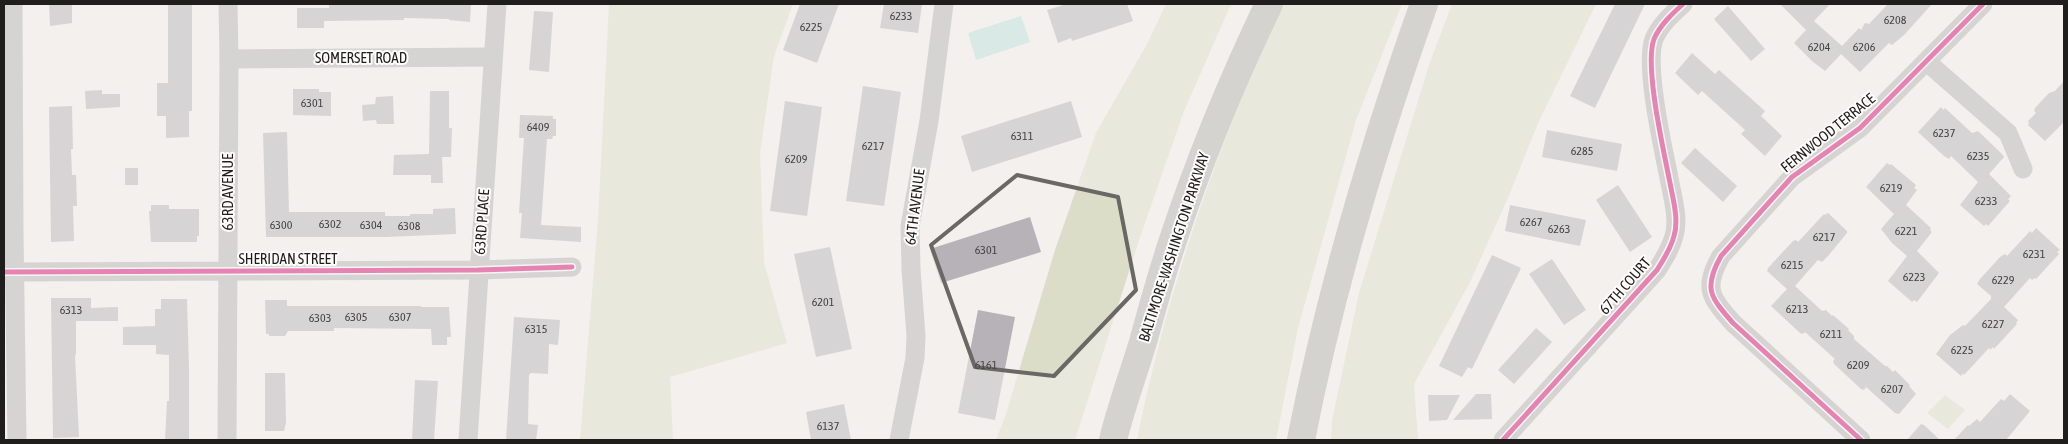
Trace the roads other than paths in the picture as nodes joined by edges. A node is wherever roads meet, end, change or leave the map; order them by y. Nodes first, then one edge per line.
1 (13, 4) edge
2 (228, 4) edge
3 (497, 4) edge
4 (944, 4) edge
5 (1269, 4) edge
6 (1424, 4) edge
7 (1683, 4) edge
8 (1983, 4) edge
9 (493, 57) junction
10 (229, 59) junction
11 (1926, 62) junction
12 (2023, 169) dead end
13 (1172, 244) junction
14 (572, 267) dead end
15 (478, 270) junction
16 (228, 271) junction
17 (9, 272) edge
18 (1322, 342) junction
19 (17, 440) edge
20 (227, 440) edge
21 (468, 440) edge
22 (899, 440) edge
23 (1095, 440) edge
24 (1114, 440) edge
25 (1301, 440) edge
26 (1310, 440) edge
27 (1503, 440) edge
28 (1861, 440) edge

1 - 17 street
2 - 10 street, 63RD AVENUE
3 - 9 street, 63RD PLACE
4 - 22 street, 64TH AVENUE
5 - 13 highway, BALTIMORE-WASHINGTON PARKWAY
6 - 18 highway
7 - 27 street, 67TH COURT
8 - 11 street, FERNWOOD TERRACE
9 - 10 street, SOMERSET ROAD
9 - 15 street, 63RD PLACE
10 - 16 street, 63RD AVENUE
11 - 12 street
11 - 28 street, FERNWOOD TERRACE
13 - 23 highway
13 - 24 highway, BALTIMORE-WASHINGTON PARKWAY
14 - 15 street, SHERIDAN STREET
15 - 16 street, SHERIDAN STREET
15 - 21 street, 63RD PLACE
16 - 17 street, SHERIDAN STREET
16 - 20 street, 63RD AVENUE
17 - 19 street
18 - 25 highway
18 - 26 highway

